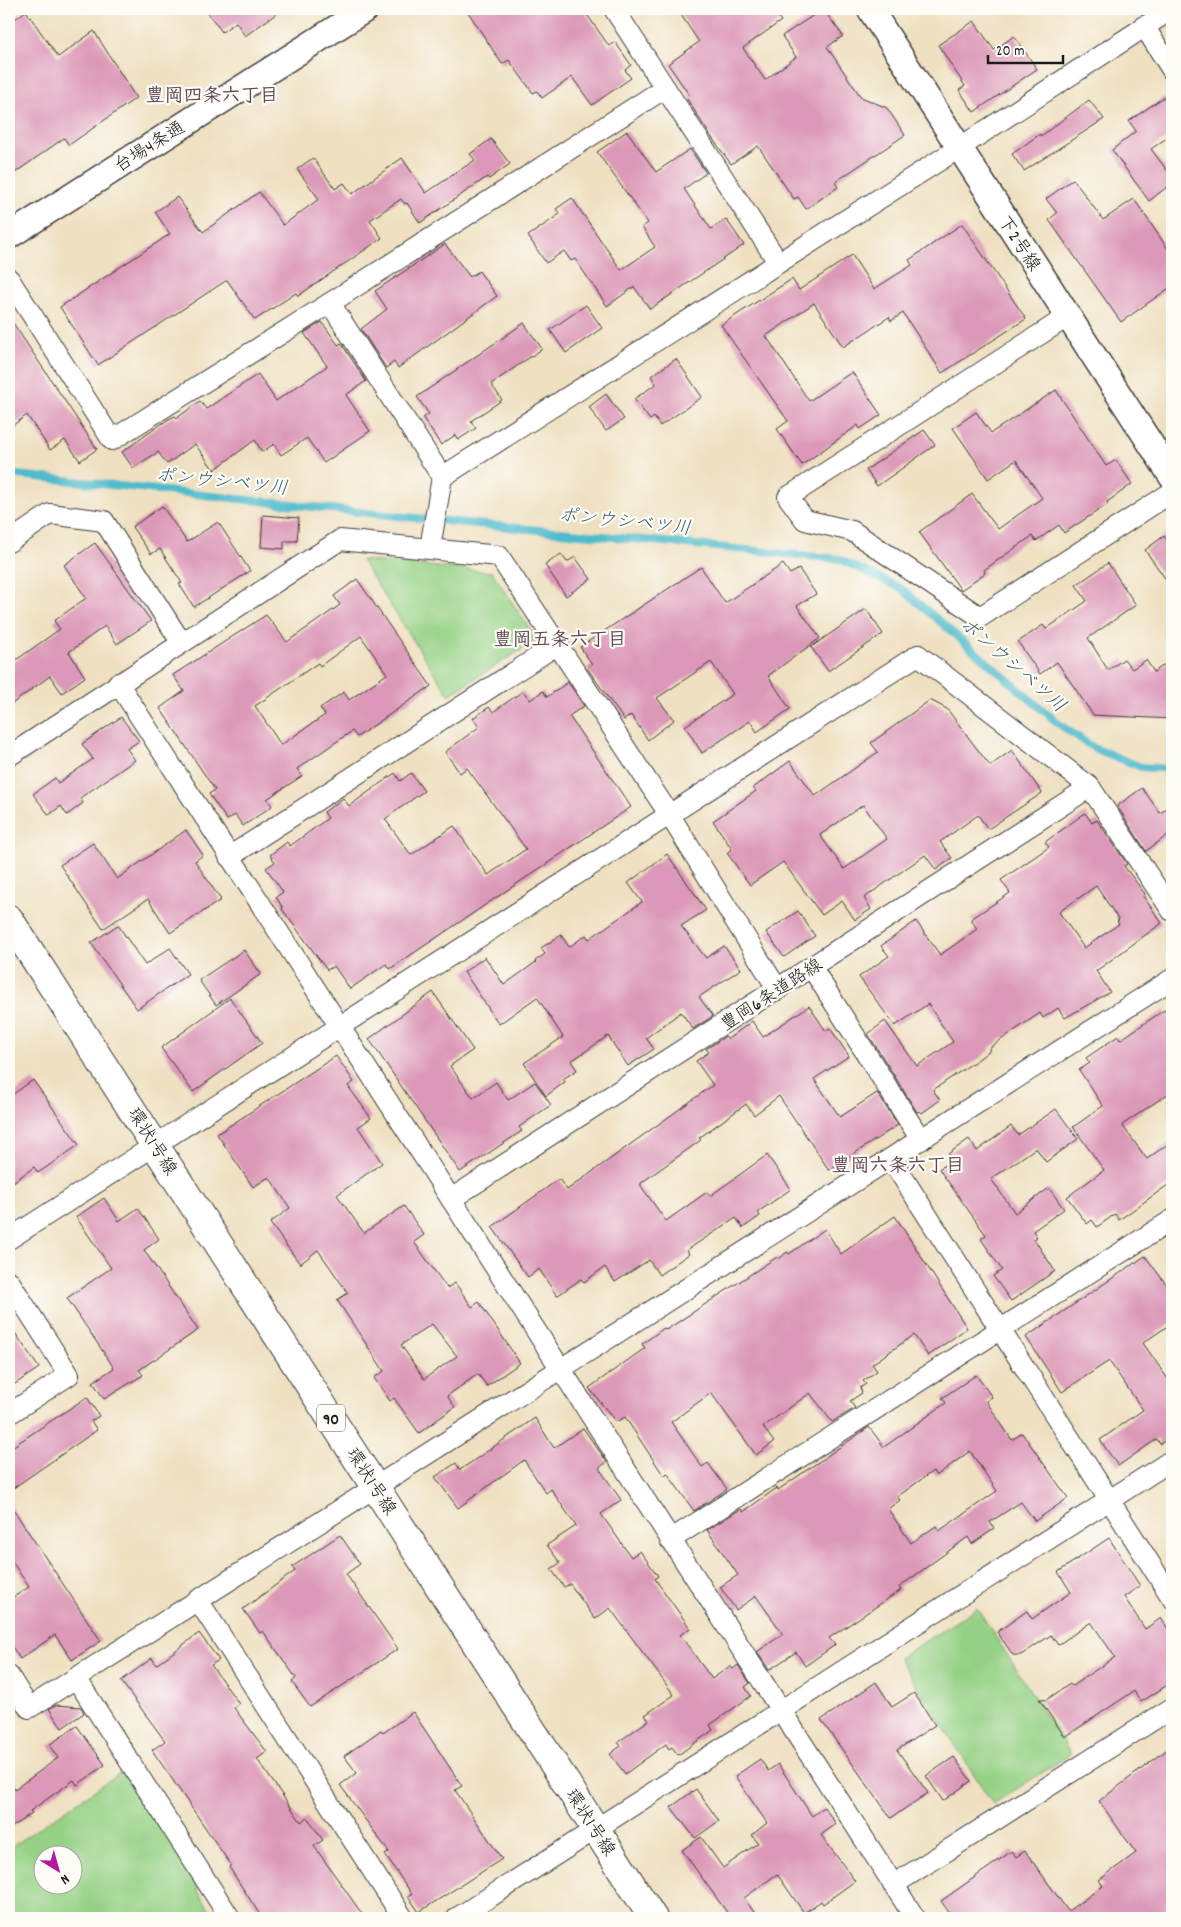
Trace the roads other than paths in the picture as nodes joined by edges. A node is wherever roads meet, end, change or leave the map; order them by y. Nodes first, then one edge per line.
1 (366, 9) edge
2 (614, 9) edge
3 (870, 9) edge
4 (1172, 9) edge
5 (1144, 26) junction
6 (1172, 70) edge
7 (665, 88) junction
8 (959, 148) junction
9 (9, 236) edge
10 (778, 262) junction
11 (9, 279) edge
12 (330, 303) junction
13 (1067, 317) junction
14 (1172, 477) edge
15 (441, 486) junction
16 (1172, 492) edge
17 (432, 540) junction
18 (9, 542) edge
19 (181, 642) junction
20 (558, 644) junction
21 (118, 683) junction
22 (9, 756) edge
23 (1090, 787) junction
24 (669, 814) junction
25 (229, 857) junction
26 (1172, 911) edge
27 (9, 919) edge
28 (812, 968) junction
29 (1172, 979) edge
30 (778, 990) junction
31 (340, 1026) junction
32 (921, 1140) junction
33 (156, 1144) junction
34 (891, 1159) junction
35 (451, 1199) junction
36 (1172, 1220) edge
37 (9, 1239) edge
38 (9, 1281) edge
39 (1000, 1330) junction
40 (561, 1370) junction
41 (9, 1414) edge
42 (1172, 1460) edge
43 (376, 1488) junction
44 (1108, 1500) junction
45 (670, 1540) junction
46 (1172, 1598) edge
47 (198, 1600) junction
48 (9, 1676) edge
49 (76, 1678) junction
50 (1172, 1708) edge
51 (780, 1712) junction
52 (596, 1830) junction
53 (893, 1885) junction
54 (230, 1918) edge
55 (403, 1918) edge
56 (457, 1918) edge
57 (653, 1918) edge
58 (915, 1918) edge

1 - 9 street, 台場4条通
2 - 7 street
3 - 8 street, 下2号線
4 - 5 street
5 - 6 street
5 - 8 street
7 - 10 street
7 - 12 street
8 - 10 street
8 - 13 street, 下2号線
10 - 15 street
11 - 12 street
12 - 15 street
13 - 14 street, 下2号線
13 - 16 street
15 - 17 street
17 - 19 street
17 - 20 street
18 - 19 street
19 - 21 street
20 - 24 street
20 - 25 street
21 - 22 street
21 - 25 street
23 - 24 street
23 - 26 street
23 - 28 street, 豊岡6条道路線
24 - 30 street
24 - 31 street
25 - 31 street
27 - 33 main road, 環状1号線 / 90
28 - 30 street, 豊岡6条道路線
28 - 32 street
29 - 32 street
30 - 35 street, 豊岡6条道路線
31 - 33 street
31 - 35 street
32 - 34 street
33 - 37 street
33 - 43 main road, 環状1号線 / 90
34 - 39 street
34 - 40 street
35 - 40 street
36 - 39 street
38 - 41 street
39 - 44 street
39 - 45 street
40 - 43 street
40 - 45 street
42 - 44 street
43 - 47 street
43 - 52 main road, 環状1号線 / 90
44 - 46 street
44 - 51 street
45 - 51 street
47 - 49 street
47 - 55 street
48 - 49 street
49 - 54 street
50 - 53 street
51 - 52 street
51 - 53 street
52 - 56 street
52 - 57 main road, 環状1号線 / 90
53 - 58 street

